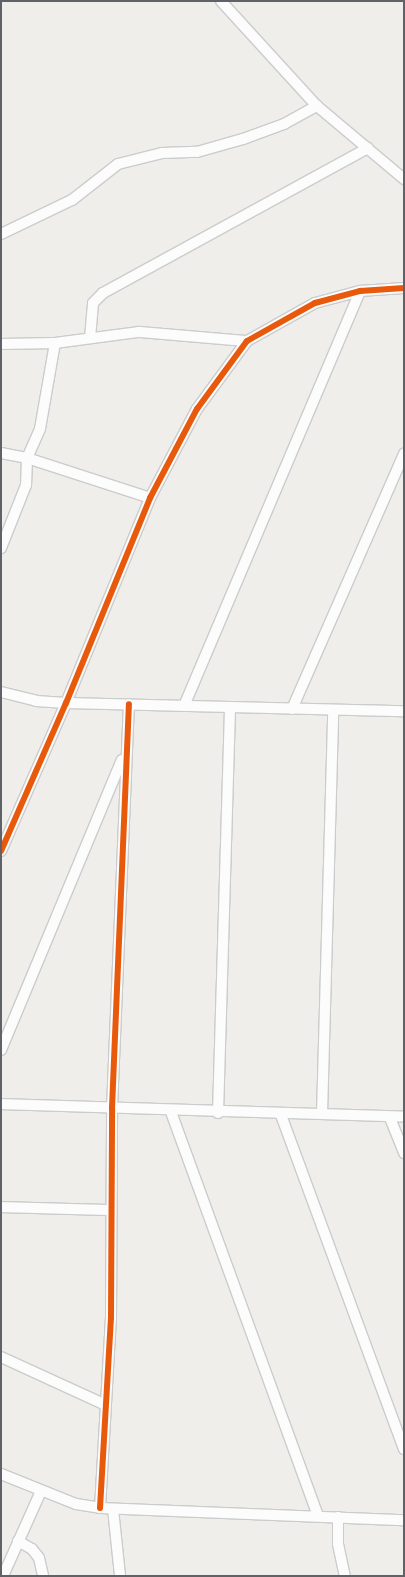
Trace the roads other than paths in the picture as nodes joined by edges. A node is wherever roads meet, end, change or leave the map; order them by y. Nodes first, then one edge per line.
1 (221, 1) edge
2 (317, 106) junction
3 (368, 148) junction
4 (404, 179) edge
5 (1, 234) edge
6 (404, 288) edge
7 (360, 291) junction
8 (90, 338) junction
9 (247, 341) junction
10 (55, 343) junction
11 (1, 344) edge
12 (1, 453) edge
13 (404, 454) edge
14 (27, 458) junction
15 (150, 498) junction
16 (1, 548) edge
17 (1, 692) edge
18 (66, 703) junction
19 (129, 704) junction
20 (184, 706) junction
21 (230, 708) junction
22 (292, 709) junction
23 (333, 711) junction
24 (404, 711) edge
25 (125, 754) junction
26 (1, 851) edge
27 (1, 1050) edge
28 (1, 1104) edge
29 (112, 1108) junction
30 (171, 1112) junction
31 (218, 1113) junction
32 (322, 1114) junction
33 (281, 1115) junction
34 (390, 1118) junction
35 (404, 1118) edge
36 (404, 1153) edge
37 (1, 1207) edge
38 (111, 1210) junction
39 (1, 1357) edge
40 (106, 1405) junction
41 (404, 1449) edge
42 (1, 1474) edge
43 (41, 1491) junction
44 (100, 1508) junction
45 (113, 1509) junction
46 (318, 1516) junction
47 (338, 1517) junction
48 (404, 1520) edge
49 (18, 1541) junction
50 (3, 1576) edge
51 (43, 1576) edge
52 (120, 1576) edge
53 (345, 1576) edge

1 - 2 street
2 - 3 street
2 - 5 street
3 - 4 street
3 - 8 street
6 - 7 street
7 - 9 street
7 - 20 street
8 - 9 street
8 - 10 street
9 - 15 street
10 - 11 street
10 - 14 street
12 - 14 street
13 - 22 street
14 - 15 street
14 - 16 street
15 - 18 street
17 - 18 street
18 - 19 street
18 - 26 street
19 - 20 street
19 - 25 street
20 - 21 street
21 - 22 street
21 - 31 street
22 - 23 street
23 - 24 street
23 - 32 street
25 - 27 street
25 - 29 street
28 - 29 street
29 - 30 street
29 - 38 street
30 - 31 street
30 - 46 street
31 - 33 street
32 - 33 street
32 - 34 street
33 - 41 street
34 - 35 street
34 - 36 street
37 - 38 street
38 - 40 street
39 - 40 street
40 - 44 street
42 - 43 street
43 - 44 street
43 - 49 street
44 - 45 street
45 - 46 street
45 - 52 street
46 - 47 street
47 - 48 street
47 - 53 street
49 - 50 street
49 - 51 street

